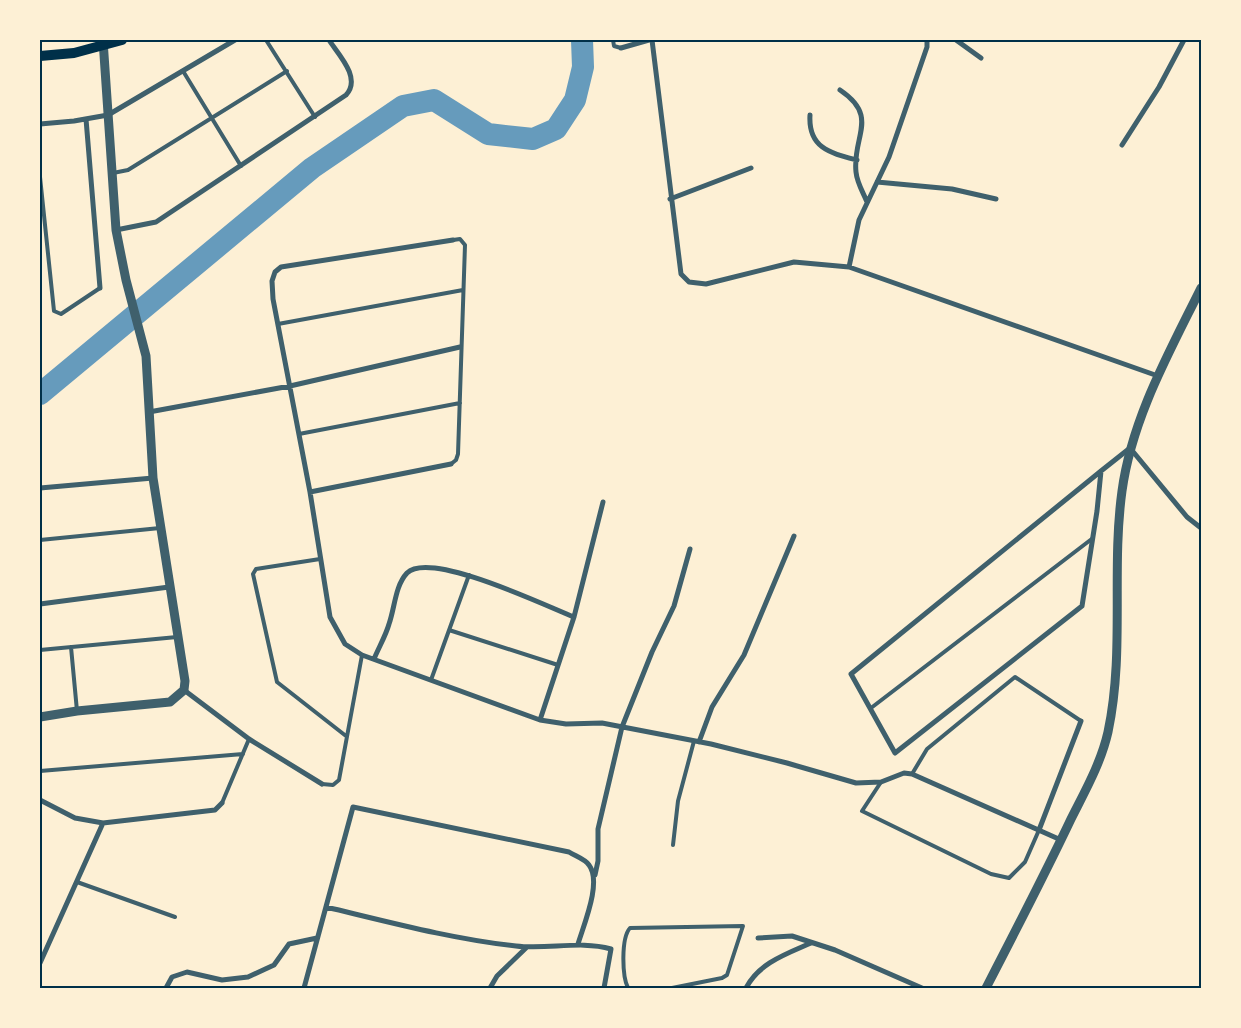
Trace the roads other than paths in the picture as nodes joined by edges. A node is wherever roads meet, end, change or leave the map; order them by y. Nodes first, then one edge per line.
1 (122, 40) edge
2 (235, 40) edge
3 (266, 40) edge
4 (328, 40) edge
5 (613, 40) edge
6 (651, 40) edge
7 (927, 40) edge
8 (956, 40) edge
9 (1184, 40) edge
10 (103, 42) edge
11 (621, 48) joint
12 (40, 56) edge
13 (981, 58) dead end
14 (182, 71) junction
15 (287, 71) junction
16 (840, 90) dead end
17 (108, 114) junction
18 (810, 114) dead end
19 (213, 117) junction
20 (315, 117) junction
21 (86, 119) junction
22 (40, 124) edge
23 (1122, 145) dead end
24 (857, 160) junction
25 (241, 166) junction
26 (751, 168) dead end
27 (112, 173) junction
28 (40, 177) edge
29 (877, 182) junction
30 (670, 199) junction
31 (996, 199) dead end
32 (868, 202) junction
33 (116, 230) junction
34 (453, 240) joint
35 (850, 267) junction
36 (100, 288) joint
37 (1201, 288) edge
38 (463, 290) junction
39 (278, 324) junction
40 (460, 347) junction
41 (1158, 376) junction
42 (290, 386) junction
43 (460, 403) junction
44 (149, 412) junction
45 (299, 434) junction
46 (1130, 448) junction
47 (452, 464) joint
48 (1101, 471) junction
49 (153, 478) junction
50 (40, 488) edge
51 (310, 492) junction
52 (603, 502) dead end
53 (160, 528) junction
54 (1201, 528) edge
55 (794, 536) dead end
56 (1093, 537) junction
57 (40, 540) edge
58 (690, 549) dead end
59 (320, 559) junction
60 (468, 575) junction
61 (169, 587) junction
62 (40, 604) edge
63 (574, 617) junction
64 (449, 630) junction
65 (177, 637) junction
66 (71, 647) junction
67 (40, 650) edge
68 (362, 655) junction
69 (374, 659) junction
70 (558, 665) junction
71 (431, 680) junction
72 (184, 690) junction
73 (870, 708) junction
74 (77, 711) junction
75 (40, 717) edge
76 (540, 720) junction
77 (1081, 721) joint
78 (622, 727) junction
79 (346, 736) junction
80 (248, 738) junction
81 (696, 741) junction
82 (243, 754) junction
83 (40, 771) edge
84 (912, 774) junction
85 (881, 782) junction
86 (322, 784) joint
87 (40, 800) edge
88 (222, 802) joint
89 (103, 823) junction
90 (1039, 830) junction
91 (1061, 840) junction
92 (673, 845) dead end
93 (595, 876) junction
94 (77, 882) junction
95 (326, 908) junction
96 (176, 917) dead end
97 (318, 938) junction
98 (758, 938) dead end
99 (811, 942) junction
100 (578, 944) junction
101 (527, 947) junction
102 (611, 949) junction
103 (623, 950) junction
104 (40, 963) edge
105 (166, 988) edge
106 (304, 988) edge
107 (490, 988) edge
108 (604, 988) edge
109 (628, 988) edge
110 (672, 988) edge
111 (746, 988) edge
112 (922, 988) edge
113 (986, 988) edge

1 - 10 main road
2 - 14 street
3 - 15 lane
4 - 20 street
5 - 11 lane
6 - 11 street
6 - 30 street
7 - 29 street
8 - 13 street
9 - 23 street
10 - 12 main road
10 - 17 street
14 - 17 street
14 - 19 lane
15 - 19 lane
15 - 20 lane
16 - 24 street
17 - 21 street
17 - 27 street
18 - 24 street
19 - 25 lane
19 - 27 lane
20 - 25 street
21 - 22 street
21 - 36 street
24 - 32 street
25 - 33 street
26 - 30 street
27 - 33 street
28 - 36 lane
29 - 31 street
29 - 32 street
30 - 35 street
32 - 35 street
33 - 44 street
34 - 38 lane
34 - 39 street
35 - 41 street
37 - 41 street
38 - 39 lane
38 - 40 lane
39 - 42 street
40 - 42 street
40 - 43 lane
41 - 46 street
42 - 44 street
42 - 45 street
43 - 45 lane
43 - 47 lane
44 - 49 street
45 - 51 street
46 - 48 street
46 - 54 street
46 - 91 street
47 - 51 street
48 - 56 street
48 - 73 street
49 - 50 street
49 - 53 street
51 - 59 street
52 - 63 street
53 - 57 lane
53 - 61 street
55 - 81 street
56 - 73 lane
56 - 73 street
58 - 78 street
59 - 68 street
59 - 79 lane
60 - 63 street
60 - 64 lane
60 - 69 street
61 - 62 street
61 - 65 street
63 - 70 street
64 - 70 lane
64 - 71 lane
65 - 66 lane
65 - 72 street
66 - 67 lane
66 - 74 lane
68 - 69 street
68 - 79 lane
69 - 71 street
70 - 76 street
71 - 76 street
72 - 74 street
72 - 80 street
74 - 75 street
76 - 78 street
77 - 84 lane
77 - 90 street
78 - 81 street
78 - 93 street
79 - 86 lane
80 - 82 lane
80 - 86 street
81 - 85 street
81 - 92 lane
82 - 83 lane
82 - 88 lane
84 - 85 street
84 - 90 street
85 - 90 lane
87 - 89 street
88 - 89 street
89 - 94 street
90 - 91 street
91 - 113 street
93 - 95 street
93 - 100 street
94 - 96 lane
94 - 104 street
95 - 97 street
95 - 101 street
97 - 105 street
97 - 106 street
98 - 99 street
99 - 111 street
99 - 112 street
100 - 101 street
100 - 102 street
101 - 107 street
102 - 103 lane
102 - 108 street
103 - 109 lane
103 - 110 lane

